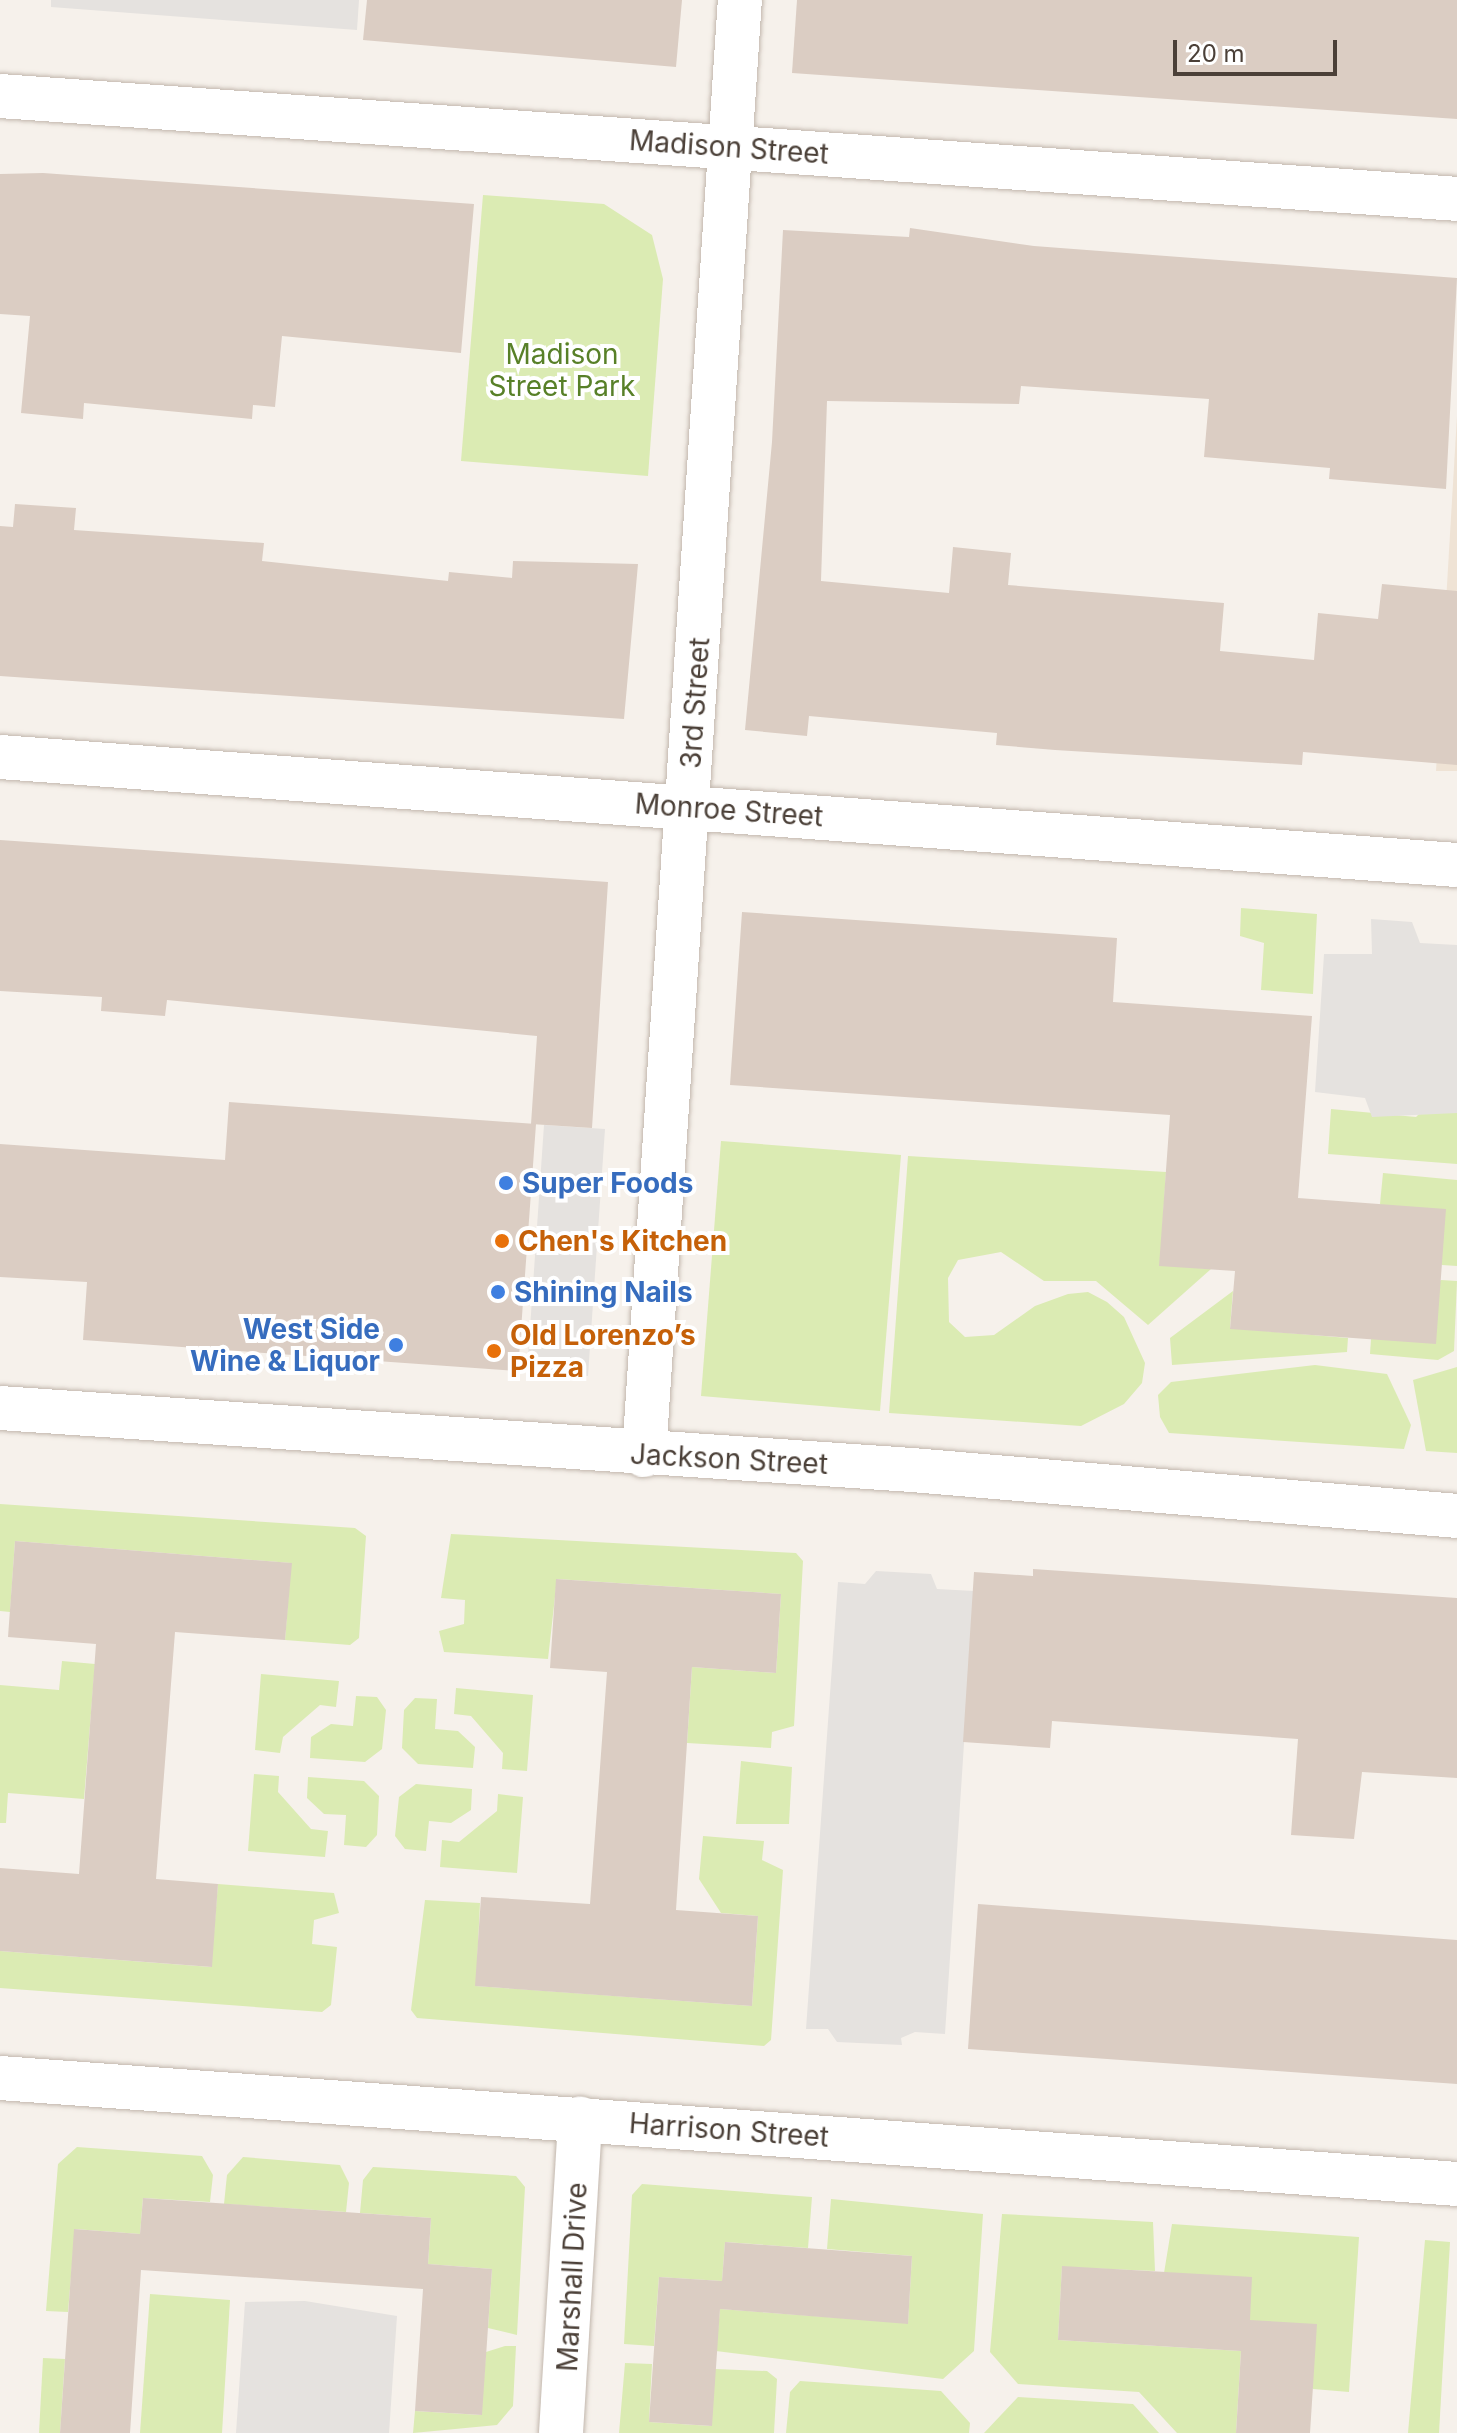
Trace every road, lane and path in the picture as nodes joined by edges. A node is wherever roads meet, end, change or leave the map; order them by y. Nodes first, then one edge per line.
1 (740, 0) edge
2 (0, 96) edge
3 (729, 146) junction
4 (1457, 199) edge
5 (0, 757) edge
6 (688, 807) junction
7 (1457, 865) edge
8 (0, 1408) edge
9 (644, 1455) junction
10 (1457, 1516) edge
11 (0, 2078) edge
12 (580, 2119) junction
13 (1457, 2184) edge
14 (561, 2433) edge

1 - 3 street, 3rd Street
2 - 3 street, Madison Street
3 - 4 street, Madison Street
3 - 6 street, 3rd Street
5 - 6 street, Monroe Street
6 - 7 street, Monroe Street
6 - 9 street, 3rd Street
8 - 9 street, Jackson Street
9 - 10 street, Jackson Street
11 - 12 street, Harrison Street
12 - 13 street, Harrison Street
12 - 14 street, Marshall Drive

